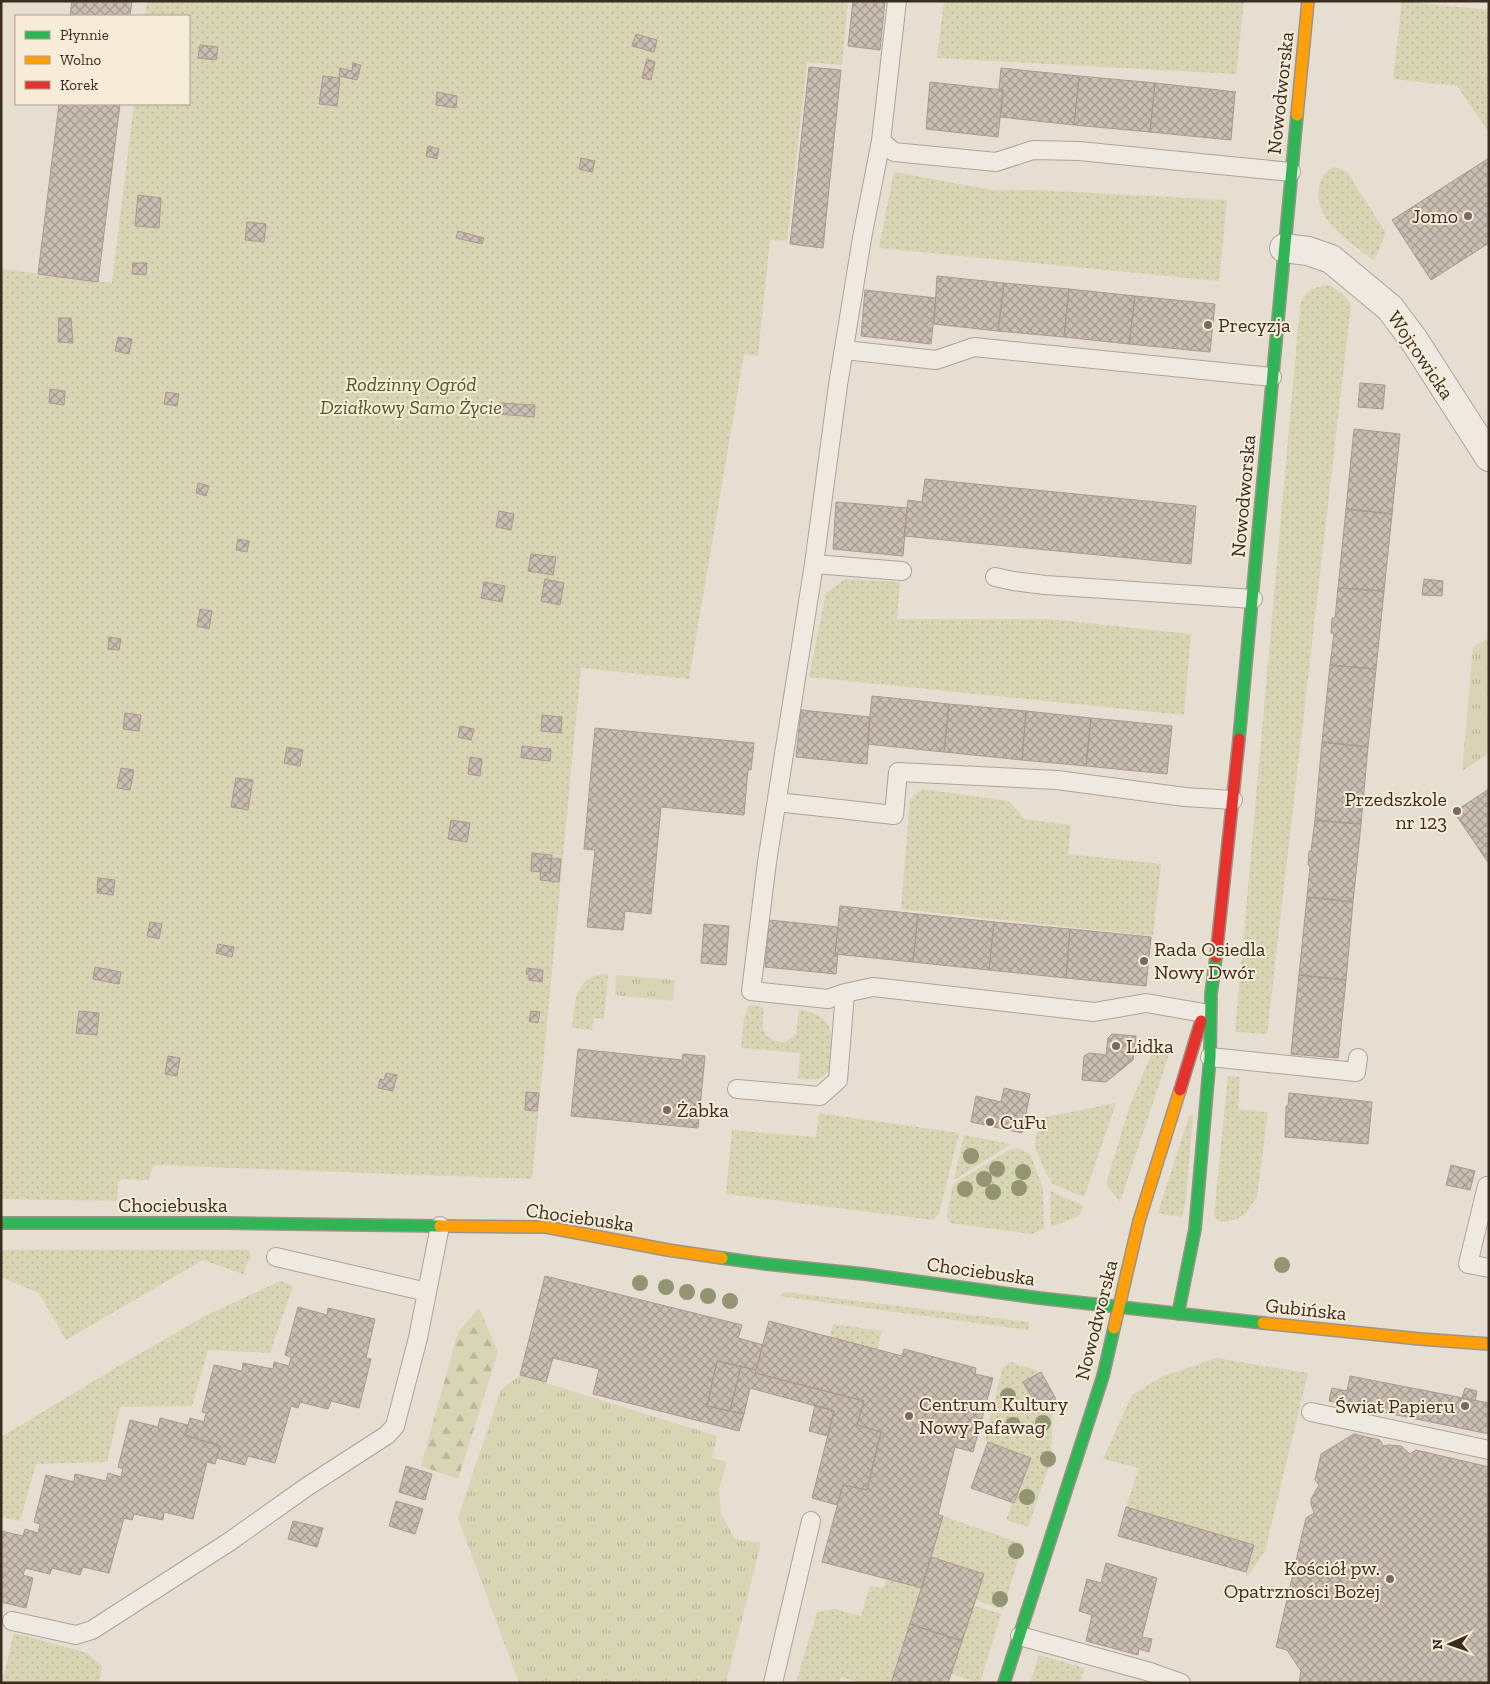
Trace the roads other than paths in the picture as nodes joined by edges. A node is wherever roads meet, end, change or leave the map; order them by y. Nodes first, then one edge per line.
1 (897, 1) edge
2 (1308, 1) edge
3 (882, 141) junction
4 (1291, 172) junction
5 (1284, 248) junction
6 (845, 350) junction
7 (1272, 377) junction
8 (1489, 457) edge
9 (814, 564) junction
10 (902, 571) dead end
11 (995, 577) dead end
12 (1253, 600) junction
13 (1233, 800) junction
14 (777, 802) junction
15 (845, 993) junction
16 (1211, 994) junction
17 (1204, 1013) junction
18 (1210, 1057) junction
19 (1358, 1058) dead end
20 (737, 1089) dead end
21 (1487, 1186) dead end
22 (1, 1224) edge
23 (440, 1226) junction
24 (276, 1257) dead end
25 (1489, 1268) edge
26 (428, 1292) junction
27 (1120, 1307) junction
28 (1178, 1314) junction
29 (1489, 1344) edge
30 (1311, 1412) dead end
31 (1489, 1450) edge
32 (811, 1521) dead end
33 (12, 1621) dead end
34 (1020, 1636) junction
35 (773, 1683) edge
36 (1004, 1683) edge
37 (1182, 1683) edge

1 - 3 lane
2 - 4 street, Nowodworska
3 - 4 lane
3 - 6 lane
4 - 5 street, Nowodworska
5 - 7 street, Nowodworska
5 - 8 street, Wojrowicka
6 - 7 lane
6 - 9 lane
7 - 12 street, Nowodworska
9 - 10 lane
9 - 14 lane
11 - 12 lane
12 - 13 street, Nowodworska
13 - 14 lane
13 - 16 street, Nowodworska
14 - 15 lane
15 - 17 lane
15 - 20 lane
16 - 17 street, Nowodworska
16 - 18 street, Nowodworska
17 - 27 street, Nowodworska
18 - 19 lane
18 - 28 street, Nowodworska
21 - 25 lane
22 - 23 street, Chociebuska
23 - 26 lane
23 - 27 street, Chociebuska
24 - 26 lane
26 - 33 lane
27 - 28 street, Gubińska
27 - 34 street, Nowodworska
28 - 29 street, Gubińska
30 - 31 lane
32 - 35 lane
34 - 36 street, Nowodworska
34 - 37 lane

